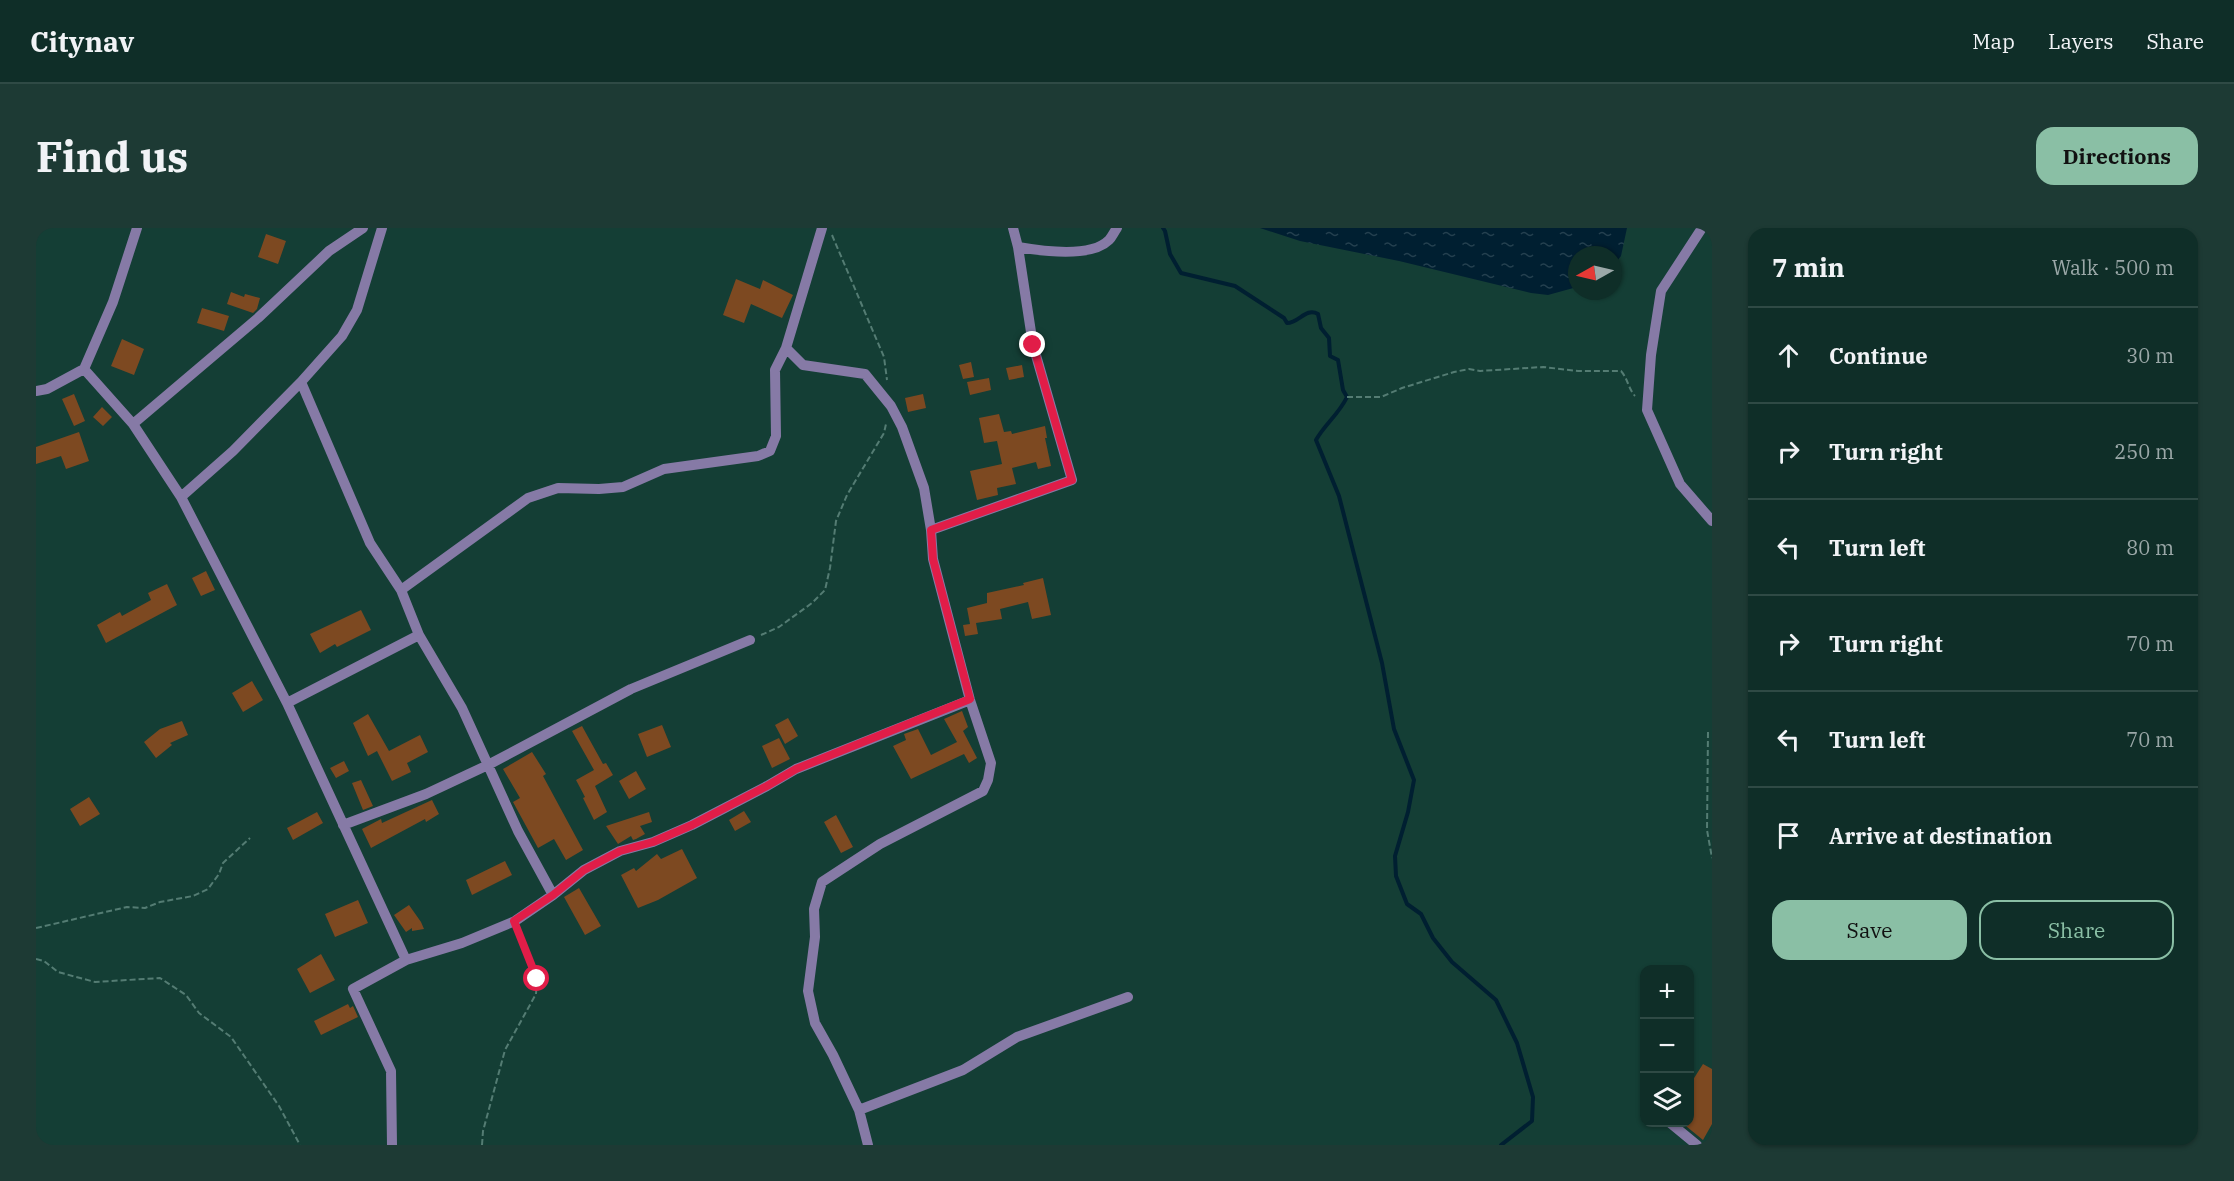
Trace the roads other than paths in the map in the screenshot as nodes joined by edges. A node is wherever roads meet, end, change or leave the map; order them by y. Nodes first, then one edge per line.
1 (137, 228) edge
2 (363, 228) edge
3 (382, 228) edge
4 (822, 228) edge
5 (1013, 228) edge
6 (1117, 228) edge
7 (1702, 228) edge
8 (1018, 247) junction
9 (786, 348) junction
10 (84, 369) junction
11 (301, 382) junction
12 (36, 391) edge
13 (133, 424) junction
14 (181, 497) junction
15 (1712, 521) edge
16 (931, 530) junction
17 (401, 590) junction
18 (419, 635) junction
19 (750, 640) road end
20 (970, 699) junction
21 (287, 704) junction
22 (488, 765) junction
23 (344, 825) junction
24 (553, 895) junction
25 (406, 960) junction
26 (1128, 997) dead end
27 (859, 1110) junction
28 (1675, 1127) edge
29 (392, 1145) edge
30 (868, 1145) edge
31 (1697, 1145) edge

1 - 10 street
2 - 13 street
3 - 11 street
4 - 9 street
5 - 8 street
6 - 8 street
7 - 15 street
8 - 16 street
9 - 16 street
9 - 17 street
10 - 12 street
10 - 13 street
11 - 14 street
11 - 17 street
13 - 14 street
14 - 21 street
16 - 20 street
17 - 18 street
18 - 21 street
18 - 22 street
19 - 22 street
20 - 24 street
20 - 27 street
21 - 23 street
22 - 23 street
22 - 24 street
23 - 25 street
24 - 25 street
25 - 29 street
26 - 27 street
27 - 30 street
28 - 31 street

